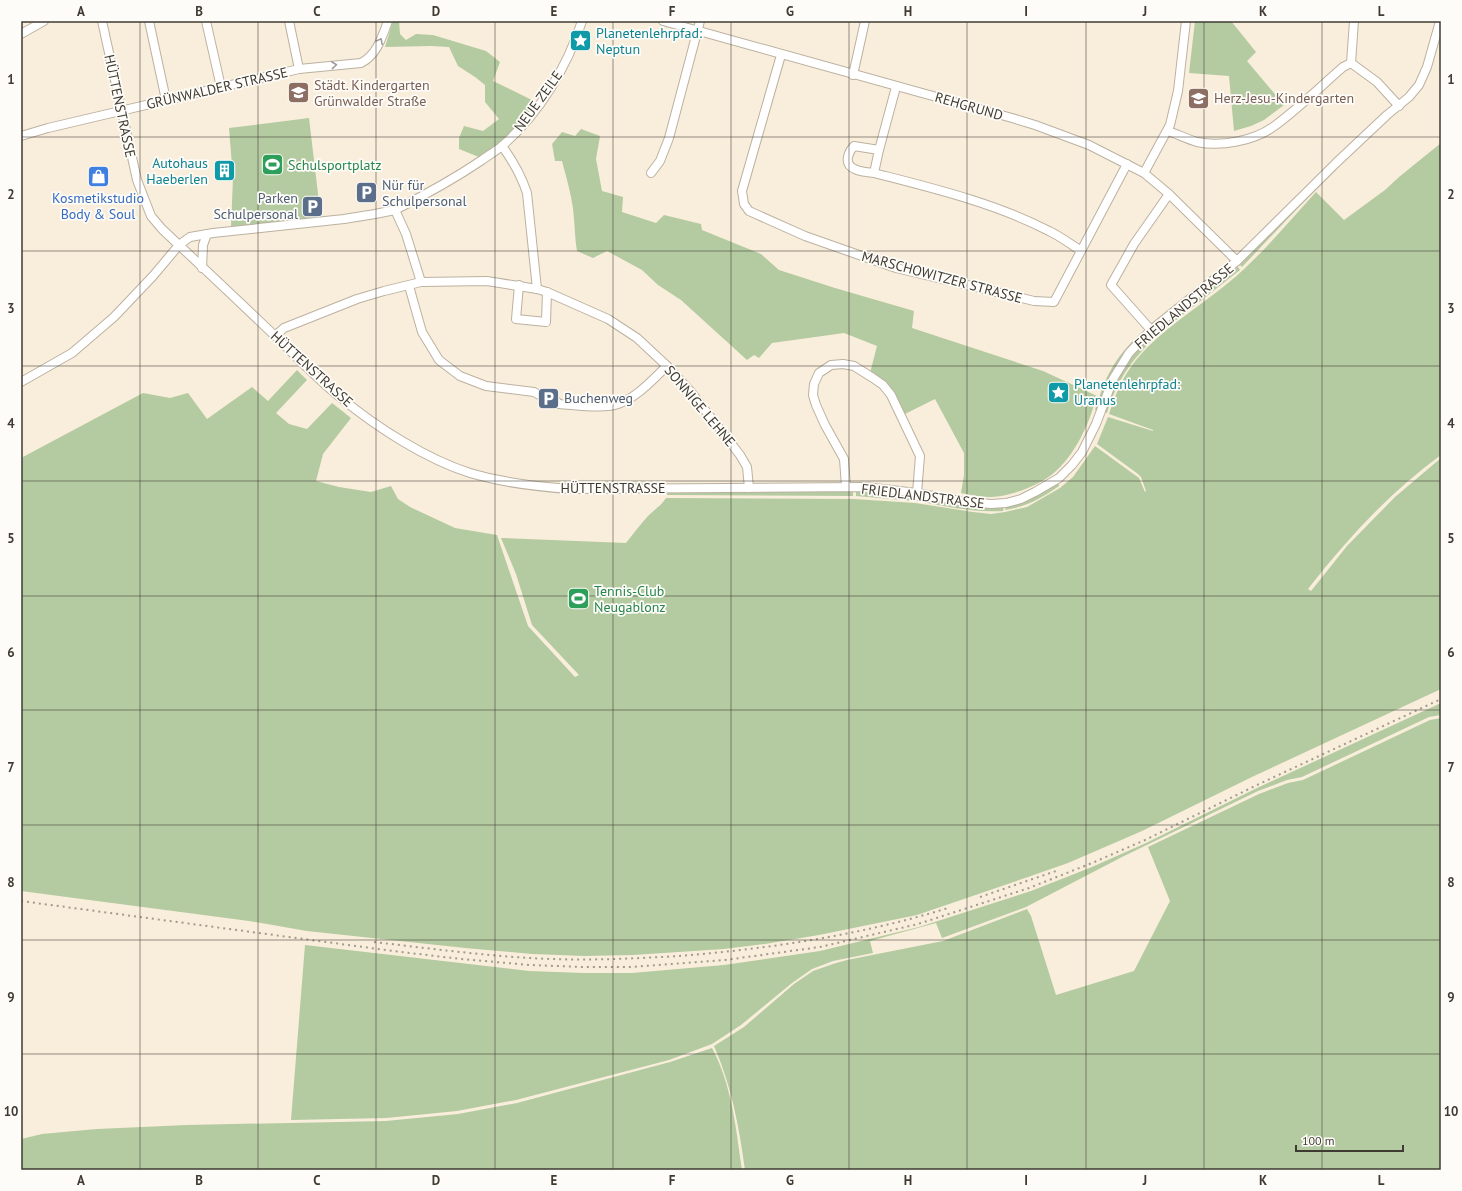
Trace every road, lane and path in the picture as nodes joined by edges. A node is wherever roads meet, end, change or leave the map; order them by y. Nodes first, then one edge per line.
1 (44, 21) edge
2 (102, 21) edge
3 (149, 21) edge
4 (206, 21) edge
5 (289, 21) edge
6 (388, 21) edge
7 (582, 21) edge
8 (663, 21) edge
9 (700, 21) edge
10 (865, 21) edge
11 (1186, 21) edge
12 (1354, 21) edge
13 (1440, 21) edge
14 (698, 31) junction
15 (21, 34) edge
16 (781, 55) junction
17 (1350, 63) junction
18 (299, 69) junction
19 (853, 74) junction
20 (896, 86) junction
21 (221, 87) junction
22 (166, 100) junction
23 (1399, 106) junction
24 (122, 110) junction
25 (1168, 131) junction
26 (21, 136) edge
27 (502, 146) junction
28 (879, 150) junction
29 (1127, 164) junction
30 (650, 173) dead end
31 (874, 173) junction
32 (1144, 173) junction
33 (1169, 194) junction
34 (395, 210) junction
35 (207, 234) junction
36 (179, 245) junction
37 (1080, 250) junction
38 (1237, 262) junction
39 (202, 268) junction
40 (421, 282) junction
41 (518, 285) junction
42 (409, 286) junction
43 (537, 289) junction
44 (547, 292) junction
45 (1151, 330) junction
46 (275, 336) junction
47 (668, 366) junction
48 (21, 382) edge
49 (846, 487) junction
50 (749, 488) junction
51 (917, 493) junction

1 - 15 street
2 - 24 street, HÜTTENSTRASSE
3 - 22 street
4 - 21 street
5 - 18 street
18 -> 6 street, GRÜNWALDER STRASSE
7 - 27 street, NEUE ZEILE
8 - 14 street, REHGRUND
9 - 14 street
10 - 19 street
11 - 25 street
12 - 17 street
13 - 23 street, FRIEDLANDSTRASSE
14 - 16 street, REHGRUND
14 - 30 street
16 - 19 street, REHGRUND
16 - 37 street, MARSCHOWITZER STRASSE
17 - 23 street
17 - 25 street
18 - 21 street, GRÜNWALDER STRASSE
19 - 20 street, REHGRUND
20 - 28 street
20 - 29 street, REHGRUND
21 - 22 street, GRÜNWALDER STRASSE
22 - 24 street, GRÜNWALDER STRASSE
23 - 38 street, FRIEDLANDSTRASSE
24 - 26 street, GRÜNWALDER STRASSE
24 - 36 street, HÜTTENSTRASSE
25 - 32 street
27 - 34 street, NEUE ZEILE
27 - 43 street
28 - 31 street
28 - 31 street
29 - 32 street, REHGRUND
29 - 37 street, MARSCHOWITZER STRASSE
31 - 37 street
32 - 33 street, REHGRUND
33 - 38 street, REHGRUND
33 - 45 street
34 - 35 street, NEUE ZEILE
34 - 40 street
35 - 36 street, NEUE ZEILE
35 - 39 street
36 - 39 street, HÜTTENSTRASSE
36 - 48 street
38 - 45 street, FRIEDLANDSTRASSE
39 - 46 street, HÜTTENSTRASSE
40 - 41 street, SONNIGE LEHNE
40 - 42 street, SONNIGE LEHNE
41 - 43 street, SONNIGE LEHNE
41 - 44 street
42 - 46 street, SONNIGE LEHNE
42 - 47 street
43 - 44 street, SONNIGE LEHNE
44 - 47 street, SONNIGE LEHNE
45 - 51 street, FRIEDLANDSTRASSE
46 - 50 street, HÜTTENSTRASSE
47 - 50 street, SONNIGE LEHNE
49 - 50 street, FRIEDLANDSTRASSE
49 - 51 street, FRIEDLANDSTRASSE
49 - 51 street

